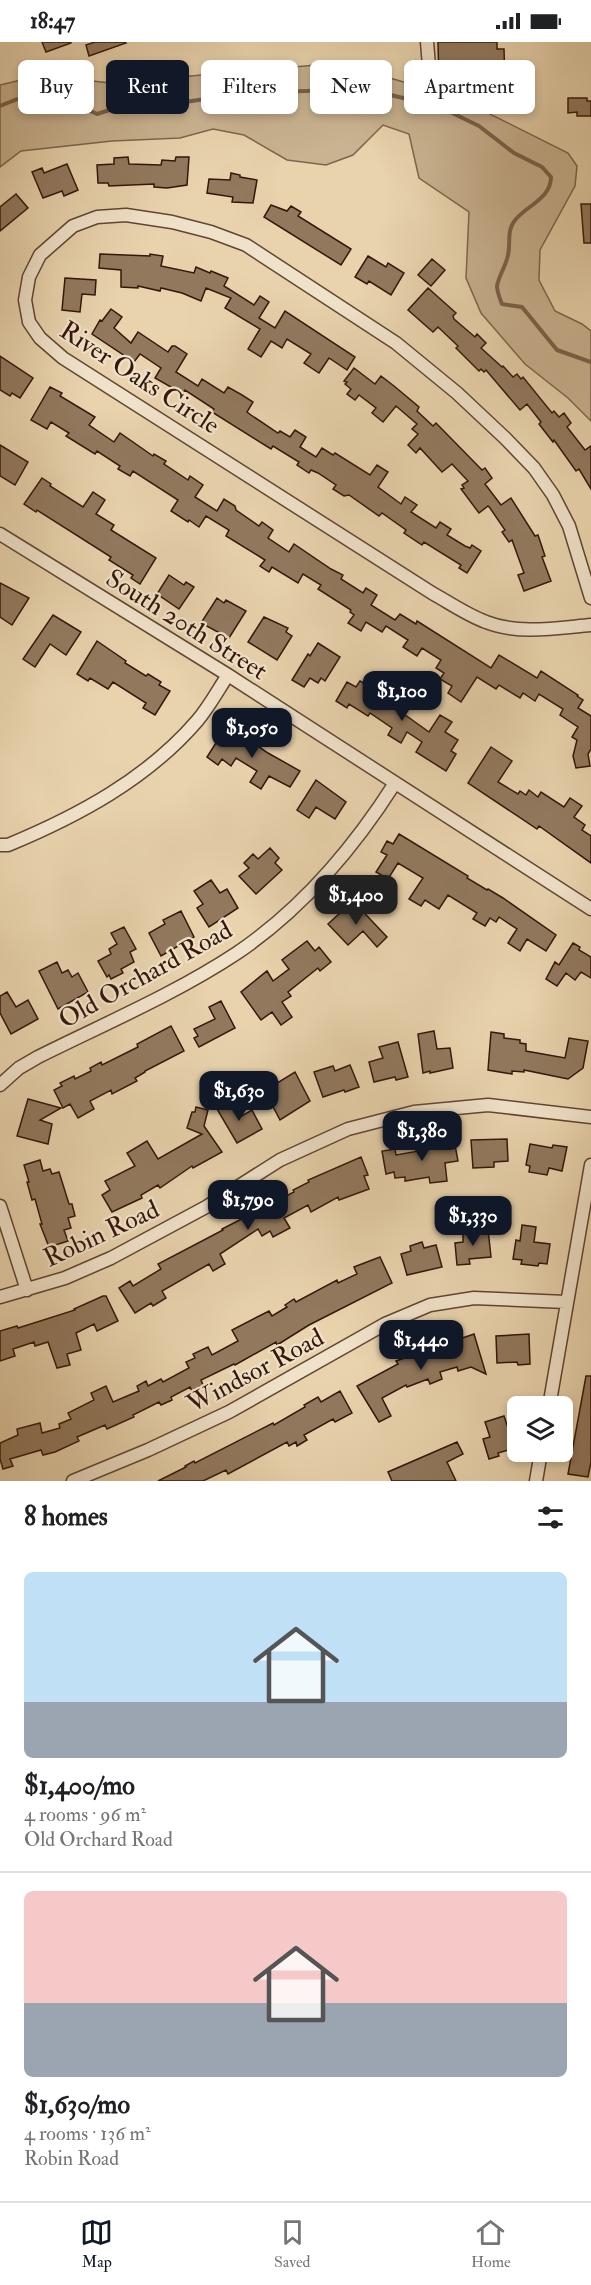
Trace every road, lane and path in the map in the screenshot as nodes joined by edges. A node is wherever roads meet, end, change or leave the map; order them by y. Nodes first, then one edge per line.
1 (427, 42) edge
2 (428, 60) edge
3 (0, 534) edge
4 (591, 598) edge
5 (591, 625) edge
6 (228, 675) junction
7 (395, 783) junction
8 (0, 845) edge
9 (591, 909) edge
10 (0, 1085) edge
11 (591, 1117) edge
12 (591, 1165) edge
13 (0, 1206) edge
14 (27, 1290) junction
15 (0, 1298) edge
16 (566, 1302) junction
17 (551, 1396) edge
18 (540, 1462) edge
19 (73, 1481) edge
20 (537, 1481) edge

1 - 2 street
3 - 6 street, South 20th Street
4 - 5 street, River Oaks Circle
6 - 7 street, South 20th Street
6 - 8 street
7 - 9 street, South 20th Street
7 - 10 street, Old Orchard Road
11 - 14 street, Robin Road
12 - 16 street
13 - 14 street
14 - 15 street, Robin Road
16 - 17 street
16 - 19 street, Windsor Road
18 - 20 street

